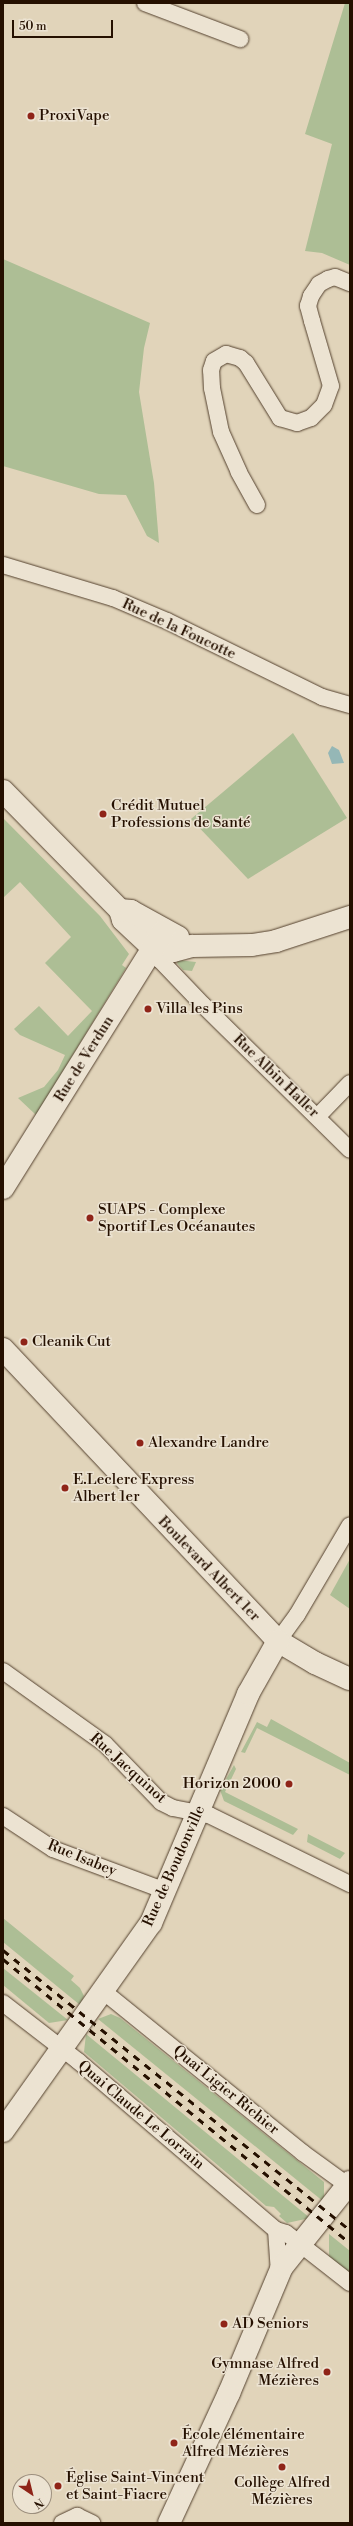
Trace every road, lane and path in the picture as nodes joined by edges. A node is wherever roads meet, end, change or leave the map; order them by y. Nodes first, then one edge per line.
1 (145, 3) edge
2 (240, 39) dead end
3 (350, 283) edge
4 (257, 505) dead end
5 (3, 565) edge
6 (350, 705) edge
7 (3, 791) edge
8 (120, 910) junction
9 (350, 917) edge
10 (164, 930) junction
11 (192, 946) junction
12 (154, 949) junction
13 (350, 1083) edge
14 (318, 1116) junction
15 (350, 1150) edge
16 (3, 1188) edge
17 (3, 1348) edge
18 (350, 1525) edge
19 (278, 1641) junction
20 (3, 1671) edge
21 (350, 1679) edge
22 (198, 1811) junction
23 (3, 1816) edge
24 (350, 1884) edge
25 (166, 1891) junction
26 (103, 1991) junction
27 (3, 2003) edge
28 (60, 2048) junction
29 (3, 2131) edge
30 (349, 2185) edge
31 (276, 2230) junction
32 (300, 2244) junction
33 (280, 2273) junction
34 (350, 2283) edge
35 (62, 2523) edge
36 (92, 2523) edge
37 (169, 2523) edge

1 - 2 street
3 - 4 street
5 - 6 street, Rue de la Foucotte
7 - 8 main road
8 - 10 main road
8 - 12 main road
9 - 11 main road
10 - 11 main road
10 - 12 main road, Rue de Verdun
11 - 12 main road
12 - 14 street, Rue Albin Haller
12 - 16 main road, Rue de Verdun
13 - 14 street
14 - 15 street, Rue Albin Haller
17 - 19 main road, Boulevard Albert 1er
18 - 19 street, Rue de Boudonville
19 - 21 main road, Boulevard Albert 1er
19 - 22 main road, Rue de Boudonville
20 - 22 street, Rue Jacquinot
22 - 24 street, Rue Jacquinot
22 - 25 main road, Rue de Boudonville
23 - 25 street, Rue Isabey
25 - 26 main road, Rue de Boudonville
26 - 28 main road, Rue de Boudonville
26 - 30 street, Quai Ligier Richier
27 - 28 street, Quai Claude Le Lorrain
28 - 29 main road, Rue de Boudonville
28 - 31 street, Quai Claude Le Lorrain
30 - 32 main road
31 - 32 street, Quai Claude Le Lorrain
31 - 33 street
32 - 33 main road
32 - 34 street, Quai Claude Le Lorrain
33 - 37 main road
35 - 36 street

